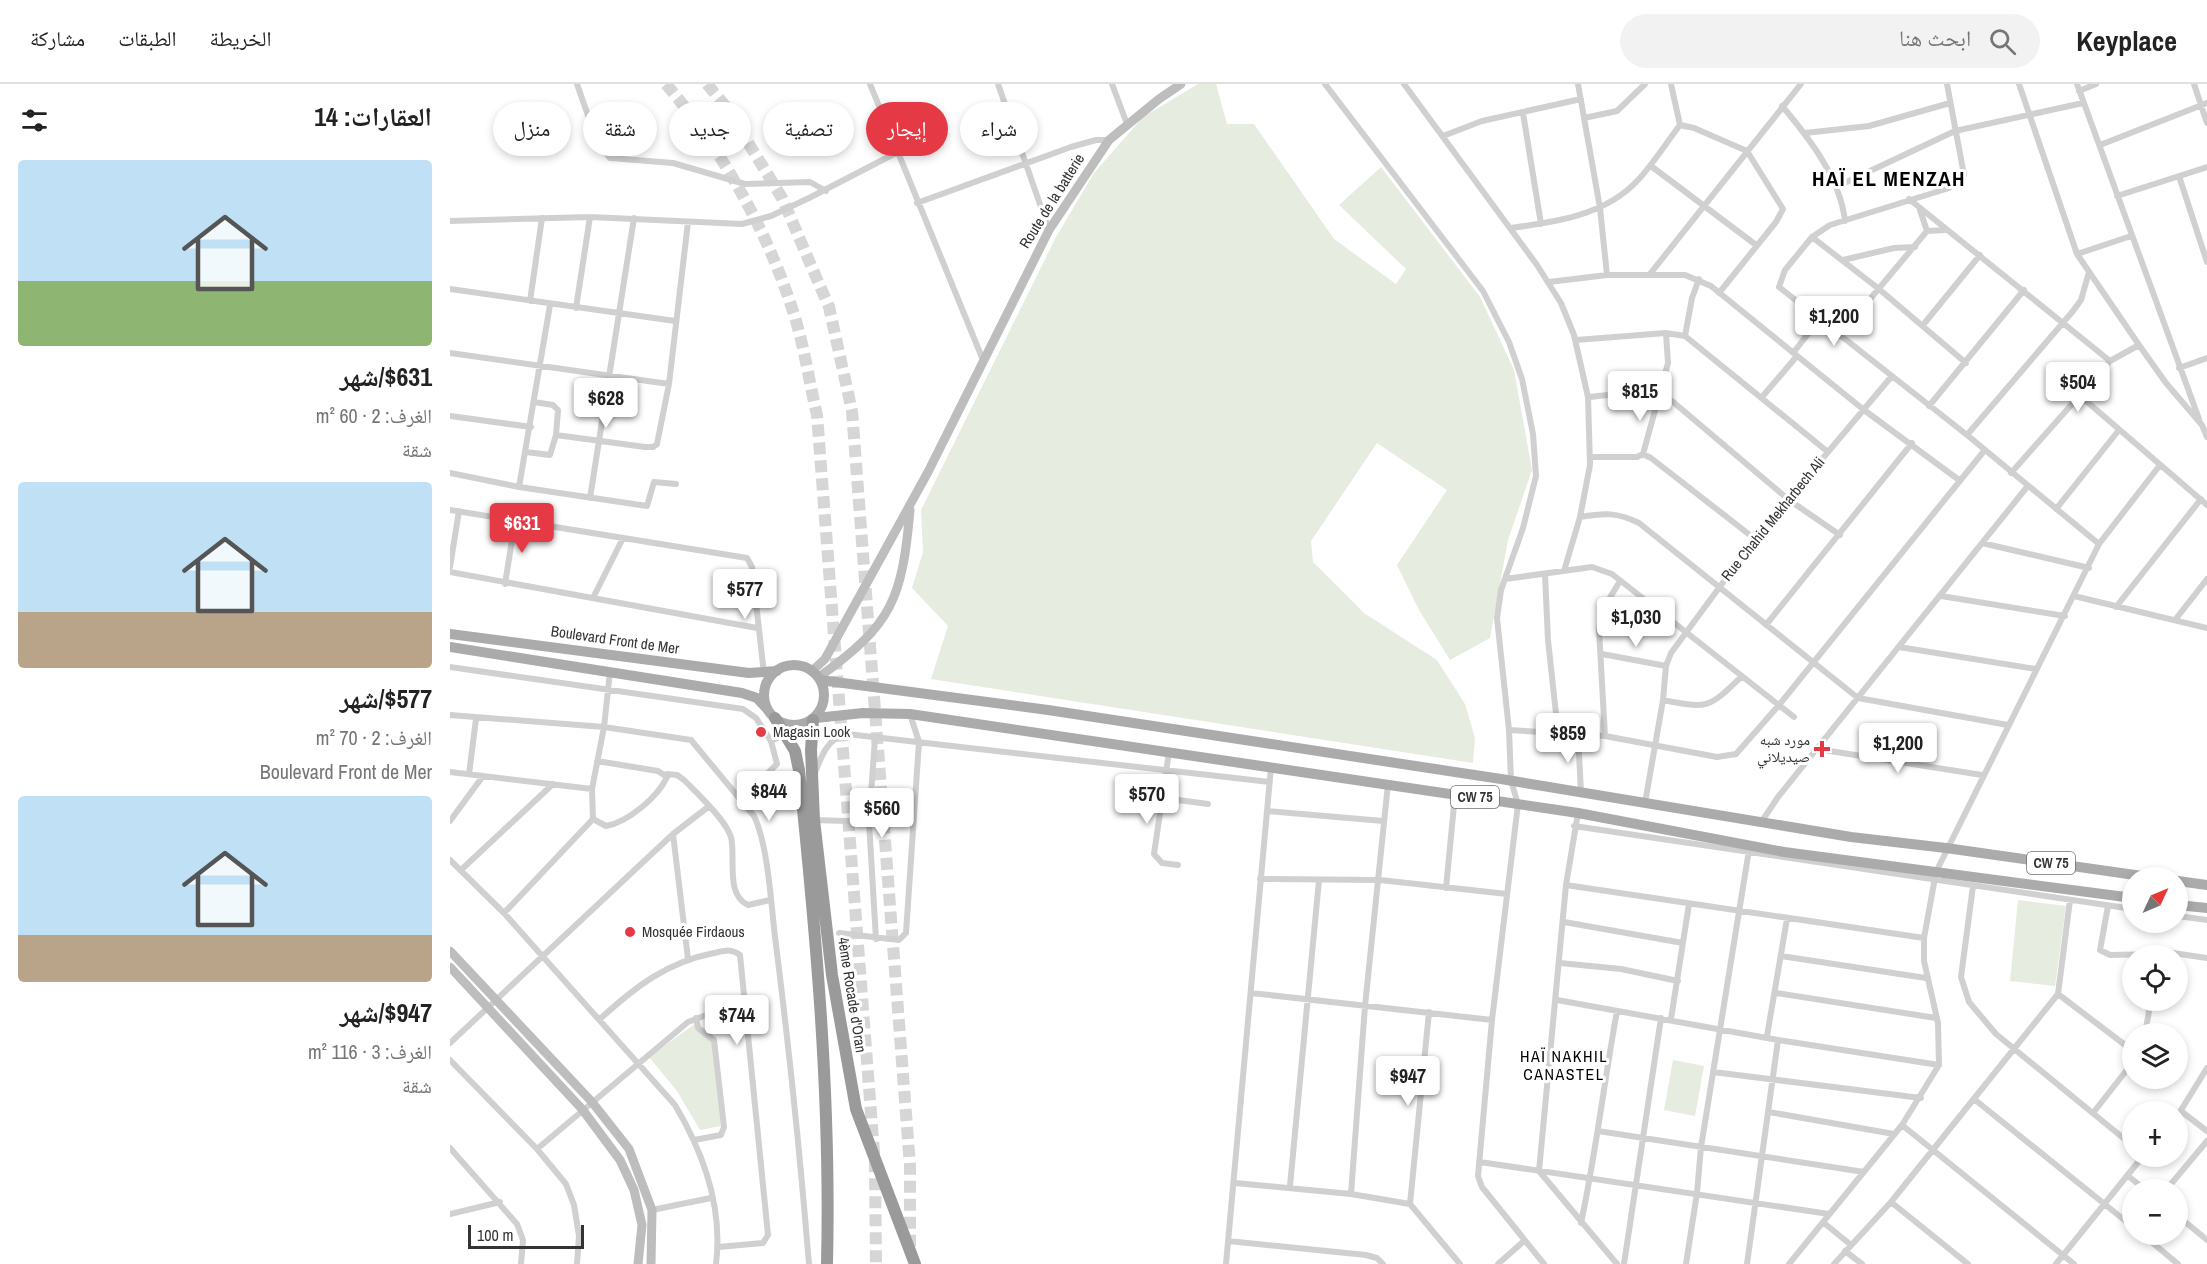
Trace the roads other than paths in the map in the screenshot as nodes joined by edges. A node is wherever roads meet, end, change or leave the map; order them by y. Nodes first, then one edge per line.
1 (577, 84) edge
2 (870, 84) edge
3 (998, 84) edge
4 (1112, 84) edge
5 (1181, 84) edge
6 (1325, 84) edge
7 (1578, 84) edge
8 (1645, 84) edge
9 (1671, 84) edge
10 (1801, 84) edge
11 (1947, 84) edge
12 (2019, 84) edge
13 (2096, 84) edge
14 (2194, 84) edge
15 (1406, 85) edge
16 (2078, 87) edge
17 (1581, 99) junction
18 (877, 102) edge
19 (1950, 102) junction
20 (2082, 103) junction
21 (2204, 104) edge
22 (1782, 106) junction
23 (1523, 112) junction
24 (2030, 117) junction
25 (1584, 118) junction
26 (2207, 123) edge
27 (1126, 124) junction
28 (1680, 125) junction
29 (1955, 131) junction
30 (1805, 133) junction
31 (1443, 136) junction
32 (1109, 140) junction
33 (2100, 145) junction
34 (1747, 151) junction
35 (890, 156) edge
36 (897, 156) edge
37 (1028, 163) junction
38 (1651, 166) junction
39 (2207, 167) edge
40 (2179, 176) junction
41 (1836, 187) junction
42 (826, 191) junction
43 (2117, 196) junction
44 (1909, 199) junction
45 (917, 203) junction
46 (1704, 204) junction
47 (1600, 208) junction
48 (1920, 209) junction
49 (590, 217) junction
50 (542, 218) junction
51 (634, 218) junction
52 (450, 220) edge
53 (1845, 221) junction
54 (688, 222) junction
55 (1541, 224) junction
56 (1511, 228) junction
57 (1049, 230) junction
58 (1945, 230) junction
59 (1927, 231) junction
60 (2132, 236) junction
61 (1812, 237) junction
62 (1756, 245) junction
63 (1915, 247) junction
64 (2077, 254) junction
65 (1980, 255) junction
66 (1843, 260) junction
67 (2207, 262) edge
68 (2090, 272) junction
69 (1650, 274) junction
70 (1607, 275) junction
71 (1699, 279) junction
72 (1549, 282) junction
73 (450, 289) edge
74 (1879, 289) junction
75 (2024, 290) junction
76 (1719, 293) junction
77 (530, 301) junction
78 (550, 305) junction
79 (576, 308) junction
80 (621, 315) junction
81 (1819, 320) junction
82 (675, 321) junction
83 (2064, 321) junction
84 (1923, 325) junction
85 (1666, 333) junction
86 (1685, 336) junction
87 (1839, 336) junction
88 (1576, 340) junction
89 (2139, 345) junction
90 (450, 353) edge
91 (1795, 355) junction
92 (2207, 358) edge
93 (982, 360) junction
94 (2110, 361) junction
95 (1966, 363) junction
96 (541, 364) junction
97 (2179, 368) junction
98 (610, 374) junction
99 (1891, 377) junction
100 (669, 384) junction
101 (2078, 394) junction
102 (1658, 395) junction
103 (1762, 397) junction
104 (1588, 398) junction
105 (534, 402) junction
106 (1929, 406) junction
107 (1864, 410) junction
108 (450, 416) edge
109 (2202, 425) junction
110 (531, 427) junction
111 (2119, 430) junction
112 (556, 435) junction
113 (1967, 435) junction
114 (2207, 437) edge
115 (600, 441) junction
116 (1912, 443) junction
117 (1984, 451) junction
118 (526, 452) junction
119 (1828, 452) junction
120 (1643, 454) junction
121 (1590, 457) junction
122 (2160, 465) junction
123 (450, 473) edge
124 (2011, 473) junction
125 (1959, 480) junction
126 (676, 484) dead end
127 (519, 487) junction
128 (2027, 487) junction
129 (590, 498) junction
130 (2201, 499) junction
131 (1789, 500) junction
132 (911, 505) junction
133 (2207, 505) edge
134 (2056, 509) junction
135 (450, 510) edge
136 (459, 511) junction
137 (1580, 517) junction
138 (515, 521) junction
139 (1840, 535) junction
140 (623, 538) junction
141 (1755, 539) junction
142 (1982, 543) junction
143 (2099, 544) junction
144 (450, 567) edge
145 (2088, 568) junction
146 (1564, 571) junction
147 (450, 572) edge
148 (1545, 574) junction
149 (1505, 579) junction
150 (2207, 579) edge
151 (1620, 581) junction
152 (505, 584) junction
153 (1720, 585) junction
154 (1941, 596) junction
155 (2074, 597) junction
156 (593, 598) junction
157 (2116, 607) junction
158 (2064, 616) junction
159 (2175, 620) junction
160 (1766, 625) junction
161 (757, 627) junction
162 (2207, 628) edge
163 (1685, 632) junction
164 (450, 633) edge
165 (450, 647) edge
166 (1899, 647) junction
167 (1602, 654) junction
168 (1814, 661) junction
169 (1666, 666) junction
170 (450, 667) edge
171 (2036, 669) junction
172 (610, 670) junction
173 (777, 671) junction
174 (764, 674) junction
175 (817, 676) junction
176 (1741, 676) junction
177 (608, 690) junction
178 (1858, 698) junction
179 (1664, 700) junction
180 (1779, 705) junction
181 (771, 714) junction
182 (910, 714) junction
183 (450, 715) edge
184 (1794, 717) dead end
185 (476, 719) junction
186 (810, 721) junction
187 (2008, 725) junction
188 (604, 727) junction
189 (1509, 730) junction
190 (1558, 732) junction
191 (786, 733) junction
192 (1578, 733) junction
193 (1605, 736) junction
194 (875, 739) junction
195 (771, 741) junction
196 (919, 742) junction
197 (1655, 745) junction
198 (1817, 749) junction
199 (1169, 751) junction
200 (597, 761) junction
201 (1271, 766) junction
202 (450, 771) edge
203 (1166, 771) junction
204 (469, 774) junction
205 (667, 774) junction
206 (1982, 775) junction
207 (483, 776) junction
208 (813, 779) junction
209 (1270, 782) junction
210 (1511, 782) junction
211 (553, 784) junction
212 (1388, 784) junction
213 (592, 789) junction
214 (1581, 793) junction
215 (1455, 795) junction
216 (1163, 798) junction
217 (741, 800) junction
218 (1645, 803) junction
219 (1208, 804) dead end
220 (1518, 804) junction
221 (708, 807) junction
222 (1267, 811) junction
223 (1578, 813) junction
224 (593, 819) junction
225 (814, 820) junction
226 (450, 821) edge
227 (1383, 821) junction
228 (1762, 821) junction
229 (868, 822) junction
230 (912, 823) junction
231 (1574, 826) junction
232 (673, 834) junction
233 (1946, 848) junction
234 (1749, 850) junction
235 (450, 860) edge
236 (1178, 865) dead end
237 (461, 870) junction
238 (2122, 873) edge
239 (1936, 876) junction
240 (1260, 879) junction
241 (1319, 880) junction
242 (1380, 880) junction
243 (2188, 882) edge
244 (1566, 885) junction
245 (2207, 885) edge
246 (1973, 886) junction
247 (1446, 888) junction
248 (1508, 894) junction
249 (2122, 897) edge
250 (770, 900) junction
251 (2070, 900) junction
252 (1689, 904) junction
253 (2188, 905) edge
254 (2108, 906) junction
255 (2122, 908) edge
256 (2207, 908) edge
257 (1738, 911) junction
258 (504, 912) junction
259 (2188, 917) edge
260 (1787, 919) junction
261 (2207, 920) edge
262 (1564, 922) junction
263 (839, 933) dead end
264 (1924, 938) junction
265 (876, 939) junction
266 (1683, 943) junction
267 (450, 951) edge
268 (2122, 955) edge
269 (2188, 955) edge
270 (543, 956) junction
271 (1781, 956) junction
272 (2207, 958) edge
273 (688, 959) junction
274 (1560, 963) junction
275 (450, 967) edge
276 (1926, 978) junction
277 (1678, 981) junction
278 (1251, 993) junction
279 (1776, 993) junction
280 (2058, 994) junction
281 (496, 1000) junction
282 (1308, 1000) junction
283 (1557, 1000) junction
284 (1365, 1006) junction
285 (488, 1007) junction
286 (746, 1008) junction
287 (1617, 1011) junction
288 (1428, 1012) junction
289 (696, 1018) junction
290 (1661, 1018) junction
291 (1936, 1018) junction
292 (600, 1019) junction
293 (1671, 1019) junction
294 (1491, 1020) junction
295 (1721, 1028) junction
296 (1767, 1036) junction
297 (1778, 1040) junction
298 (450, 1043) edge
299 (2122, 1043) edge
300 (2014, 1049) junction
301 (450, 1060) edge
302 (638, 1062) junction
303 (1939, 1065) junction
304 (2207, 1068) edge
305 (1713, 1072) junction
306 (2122, 1076) edge
307 (1771, 1080) junction
308 (1921, 1098) junction
309 (1974, 1099) junction
310 (2187, 1101) edge
311 (592, 1102) junction
312 (582, 1109) junction
313 (1769, 1112) junction
314 (2093, 1113) junction
315 (2188, 1118) edge
316 (1902, 1125) junction
317 (1598, 1131) junction
318 (2207, 1131) edge
319 (1894, 1134) junction
320 (1643, 1137) junction
321 (2122, 1137) edge
322 (694, 1140) junction
323 (2207, 1141) edge
324 (1701, 1147) junction
325 (450, 1148) edge
326 (537, 1149) junction
327 (1932, 1150) junction
328 (1761, 1156) junction
329 (1480, 1162) junction
330 (2135, 1167) edge
331 (1539, 1171) junction
332 (1864, 1172) junction
333 (2128, 1176) junction
334 (1591, 1177) junction
335 (2132, 1179) edge
336 (2175, 1179) edge
337 (1235, 1183) junction
338 (1637, 1184) junction
339 (1290, 1186) junction
340 (1697, 1193) junction
341 (1351, 1194) junction
342 (711, 1198) junction
343 (500, 1202) junction
344 (1891, 1202) junction
345 (1756, 1203) junction
346 (2104, 1203) junction
347 (1410, 1204) junction
348 (652, 1210) junction
349 (450, 1214) edge
350 (1829, 1214) junction
351 (2122, 1218) edge
352 (1824, 1222) junction
353 (1581, 1223) junction
354 (2188, 1224) edge
355 (2207, 1239) edge
356 (1228, 1241) junction
357 (1524, 1241) junction
358 (1851, 1245) junction
359 (2155, 1245) edge
360 (718, 1247) junction
361 (1845, 1251) junction
362 (2063, 1255) junction
363 (521, 1264) edge
364 (577, 1264) edge
365 (638, 1264) edge
366 (651, 1264) edge
367 (716, 1264) edge
368 (809, 1264) edge
369 (827, 1264) edge
370 (915, 1264) edge
371 (1226, 1264) edge
372 (1383, 1264) edge
373 (1460, 1264) edge
374 (1497, 1264) edge
375 (1544, 1264) edge
376 (1617, 1264) edge
377 (1624, 1264) edge
378 (1686, 1264) edge
379 (1746, 1264) edge
380 (1789, 1264) edge
381 (1834, 1264) edge
382 (1862, 1264) edge
383 (1968, 1264) edge
384 (2056, 1264) edge
385 (2074, 1264) edge
386 (2178, 1264) edge

1 - 42 street
2 - 18 street
3 - 37 street
4 - 27 street
5 - 27 main road, Route de la batterie
6 - 149 street
7 - 17 street
8 - 25 street
9 - 28 street
10 - 22 street
11 - 19 street
12 - 24 street
13 - 16 street
14 - 21 street
15 - 31 street
16 - 20 street
17 - 23 street
17 - 25 street
19 - 29 street
19 - 30 street
20 - 24 street
20 - 33 street
21 - 26 street
21 - 33 street
22 - 30 street
22 - 34 street
23 - 31 street
23 - 55 street
24 - 29 street
24 - 64 street
25 - 47 street
27 - 32 main road, Route de la batterie
28 - 34 street
28 - 38 street
29 - 41 street
29 - 44 street
30 - 41 street
31 - 56 street
32 - 37 street
32 - 57 main road, Route de la batterie
33 - 43 street
34 - 46 street
34 - 62 street
35 - 42 street
36 - 45 street
37 - 45 street
37 - 57 street
38 - 46 street
38 - 47 street
39 - 40 street
40 - 43 street
40 - 67 street
41 - 53 street
42 - 54 street
43 - 60 street
44 - 48 street
44 - 53 street
45 - 93 street
46 - 62 street
46 - 69 street
47 - 55 street
47 - 70 street
48 - 58 street
48 - 59 street
49 - 50 street
49 - 51 street
49 - 79 street
50 - 52 street
50 - 77 street
51 - 54 street
51 - 80 street
53 - 61 street
54 - 82 street
55 - 56 street
56 - 72 street
57 - 93 main road, Route de la batterie
58 - 59 street
58 - 65 street
59 - 63 street
60 - 64 street
60 - 97 street
61 - 66 street
61 - 81 street
62 - 76 street
63 - 66 street
63 - 74 street
64 - 68 street
65 - 75 street
65 - 84 street
66 - 74 street
68 - 83 street
68 - 89 street
69 - 70 street
69 - 71 street
70 - 72 street
71 - 76 street
71 - 86 street
72 - 88 street
73 - 77 street
74 - 84 street
74 - 87 street
75 - 83 street
75 - 95 street
76 - 91 street
77 - 78 street
78 - 79 street
78 - 96 street
79 - 80 street
80 - 82 street
80 - 98 street
81 - 87 street
81 - 91 street
82 - 100 street
83 - 94 street
83 - 113 street
84 - 95 street
85 - 86 street
85 - 88 street
85 - 102 street
86 - 103 street
87 - 99 street
88 - 104 street
89 - 94 street
89 - 109 street
90 - 96 street
91 - 103 street
91 - 107 street
92 - 97 street
93 - 132 main road, Route de la batterie
94 - 101 street
95 - 106 street
96 - 98 street
96 - 105 street
97 - 109 street
98 - 100 street
98 - 115 street
99 - 106 street
99 - 107 street, Rue Chahid Mekharbech Ali
100 - 115 street
101 - 111 street
101 - 124 street
102 - 104 street
102 - 120 street
102 - 131 street
103 - 119 street
104 - 121 street
105 - 110 street
105 - 112 street
106 - 113 street
107 - 116 street
107 - 119 street, Rue Chahid Mekharbech Ali
108 - 110 street
109 - 114 street
110 - 118 street
111 - 122 street
111 - 134 street
112 - 115 street
112 - 118 street
113 - 117 street
115 - 129 street
116 - 125 street
116 - 139 street
117 - 124 street
117 - 125 street
118 - 127 street
119 - 131 street, Rue Chahid Mekharbech Ali
120 - 121 street
120 - 141 street
121 - 137 street
122 - 130 street
122 - 143 street
123 - 127 street
124 - 128 street
125 - 168 street
126 - 129 street
127 - 129 street
128 - 134 street
128 - 142 street
130 - 133 street
130 - 157 street
131 - 139 street
131 - 141 street, Rue Chahid Mekharbech Ali
132 - 175 main road, Route de la batterie
132 - 175 main road
134 - 143 street
135 - 136 street
136 - 138 street
136 - 144 street
137 - 146 street
137 - 153 street
138 - 140 street
138 - 152 street
139 - 160 street
140 - 156 street
140 - 161 street
141 - 153 street, Rue Chahid Mekharbech Ali
142 - 145 street
142 - 154 street
143 - 145 street
145 - 155 street
146 - 148 street
146 - 151 street
147 - 152 street
148 - 149 street
148 - 190 street
149 - 189 street
150 - 159 street
151 - 163 street
151 - 167 street
152 - 156 street
153 - 160 street
153 - 163 street, Rue Chahid Mekharbech Ali
154 - 158 street
154 - 166 street
155 - 157 street
155 - 158 street
156 - 161 street
157 - 159 street
158 - 171 street
159 - 162 street
160 - 168 street
161 - 174 street
163 - 169 street, Rue Chahid Mekharbech Ali
163 - 176 street
164 - 174 main road, Boulevard Front de Mer
165 - 172 main road
166 - 171 street
166 - 178 street
167 - 169 street
167 - 193 street
168 - 178 street
168 - 180 street
169 - 179 street, Rue Chahid Mekharbech Ali
170 - 177 street
171 - 187 street
172 - 177 street
172 - 181 main road
173 - 174 main road, Boulevard Front de Mer
173 - 175 main road
173 - 181 main road
175 - 186 main road
175 - 210 main road
176 - 179 street
176 - 180 street
177 - 188 street
177 - 195 street
178 - 187 street
178 - 198 street
179 - 197 street, Rue Chahid Mekharbech Ali
180 - 184 street
180 - 197 street
181 - 186 main road
181 - 191 highway, 4ème Rocade d'Oran
182 - 186 main road, CW 75
182 - 196 street
182 - 199 main road, CW 75
183 - 185 street
185 - 188 street
185 - 204 street
186 - 191 street
186 - 208 highway, 4ème Rocade d'Oran
187 - 206 street
188 - 200 street
188 - 217 street
189 - 190 street
189 - 210 street
190 - 192 street
191 - 195 street
191 - 369 highway, 4ème Rocade d'Oran
192 - 193 street
192 - 214 street
193 - 197 street
194 - 196 street
194 - 208 street
194 - 229 street
195 - 217 street
196 - 203 street
196 - 230 street
197 - 218 street, Rue Chahid Mekharbech Ali
198 - 206 street
198 - 228 street
199 - 201 main road, CW 75
199 - 203 street
200 - 205 street
200 - 213 street
201 - 209 street
201 - 212 main road, CW 75
202 - 204 street
203 - 209 street
203 - 216 street
204 - 207 street
205 - 221 street
205 - 224 street
206 - 233 street
207 - 211 street
207 - 226 street
208 - 225 highway, 4ème Rocade d'Oran
209 - 222 street
210 - 214 main road
210 - 220 street
211 - 213 street
211 - 237 street
212 - 215 main road, CW 75
212 - 227 street
213 - 224 street
214 - 218 main road
215 - 220 main road, CW 75
215 - 247 street
216 - 219 street
216 - 236 street
217 - 250 street
218 - 228 main road
220 - 223 main road, CW 75
220 - 248 street
221 - 232 street
221 - 250 street
222 - 227 street
222 - 240 street
223 - 231 street
223 - 234 main road, CW 75
224 - 258 street
225 - 229 street
225 - 370 highway, 4ème Rocade d'Oran
227 - 242 street
228 - 233 main road
229 - 230 street
229 - 265 street
230 - 265 street
231 - 234 street
231 - 244 street
232 - 270 street
232 - 273 street
233 - 238 main road, CW 75
233 - 239 street
234 - 239 main road, CW 75
234 - 257 street
235 - 237 street
237 - 258 street
239 - 246 street
239 - 249 main road, CW 75
239 - 264 street
240 - 241 street
240 - 278 street
241 - 242 street
241 - 282 street
242 - 247 street
242 - 284 street
243 - 245 main road
244 - 252 street
244 - 262 street
246 - 251 street
246 - 300 street
247 - 248 street
248 - 294 street
250 - 368 street
251 - 254 street
251 - 280 street
252 - 257 street
252 - 266 street
253 - 256 main road
254 - 255 street
254 - 268 street
257 - 260 street
257 - 295 street
258 - 270 street
259 - 261 street
260 - 264 street
260 - 271 street
262 - 266 street
262 - 274 street
263 - 265 street
264 - 276 street
266 - 277 street
267 - 281 main road
269 - 272 street
270 - 281 street
270 - 292 street
271 - 276 street
271 - 279 street
273 - 286 street
273 - 292 street
274 - 277 street
274 - 283 street
275 - 285 main road
276 - 291 street
277 - 293 street
278 - 282 street
278 - 337 street
279 - 291 street
279 - 296 street
280 - 299 street
280 - 300 street
281 - 285 street
281 - 311 main road
282 - 284 street
282 - 339 street
283 - 287 street
283 - 331 street
284 - 288 street
284 - 341 street
285 - 298 street
285 - 312 main road
286 - 289 street
286 - 360 street
287 - 290 street
287 - 317 street
288 - 294 street
288 - 347 street
289 - 302 street
289 - 322 street
290 - 293 street
290 - 320 street
291 - 303 street
292 - 302 street
293 - 295 street
294 - 329 street
295 - 296 street
295 - 305 street
296 - 297 street
297 - 303 street
297 - 307 street
300 - 309 street
300 - 314 street
301 - 326 street
302 - 311 street
302 - 322 street
303 - 308 street
304 - 310 street
305 - 307 street
305 - 324 street
306 - 314 street
307 - 308 street
307 - 313 street
308 - 316 street
309 - 327 street
309 - 346 street
311 - 312 street
311 - 348 main road
312 - 326 street
312 - 365 main road
313 - 319 street
313 - 328 street
314 - 321 street
315 - 318 street
316 - 319 street
316 - 327 street
317 - 320 street
317 - 334 street
319 - 332 street
320 - 324 street
320 - 338 street
322 - 342 street
323 - 336 street
324 - 328 street
324 - 340 street
325 - 343 street
326 - 364 street
327 - 344 street
327 - 362 street
328 - 332 street
328 - 345 street
329 - 331 street
329 - 357 street
330 - 333 street
331 - 334 street
331 - 353 street
332 - 350 street
333 - 335 street
333 - 346 street
334 - 338 street
334 - 353 street
337 - 339 street
337 - 356 street
338 - 340 street
338 - 377 street
339 - 341 street
340 - 345 street
340 - 378 street
341 - 347 street
342 - 348 street
342 - 360 street
343 - 349 street
343 - 363 street
344 - 358 street
344 - 383 street
345 - 350 street
345 - 379 street
346 - 351 street
346 - 362 street
347 - 373 street
348 - 366 main road
350 - 352 street
352 - 358 street
352 - 380 street
353 - 376 street
354 - 355 street
356 - 371 street
356 - 372 street
357 - 374 street
357 - 375 street
358 - 361 street
359 - 386 street
360 - 367 street
361 - 381 street
361 - 382 street
362 - 384 street
362 - 385 street

